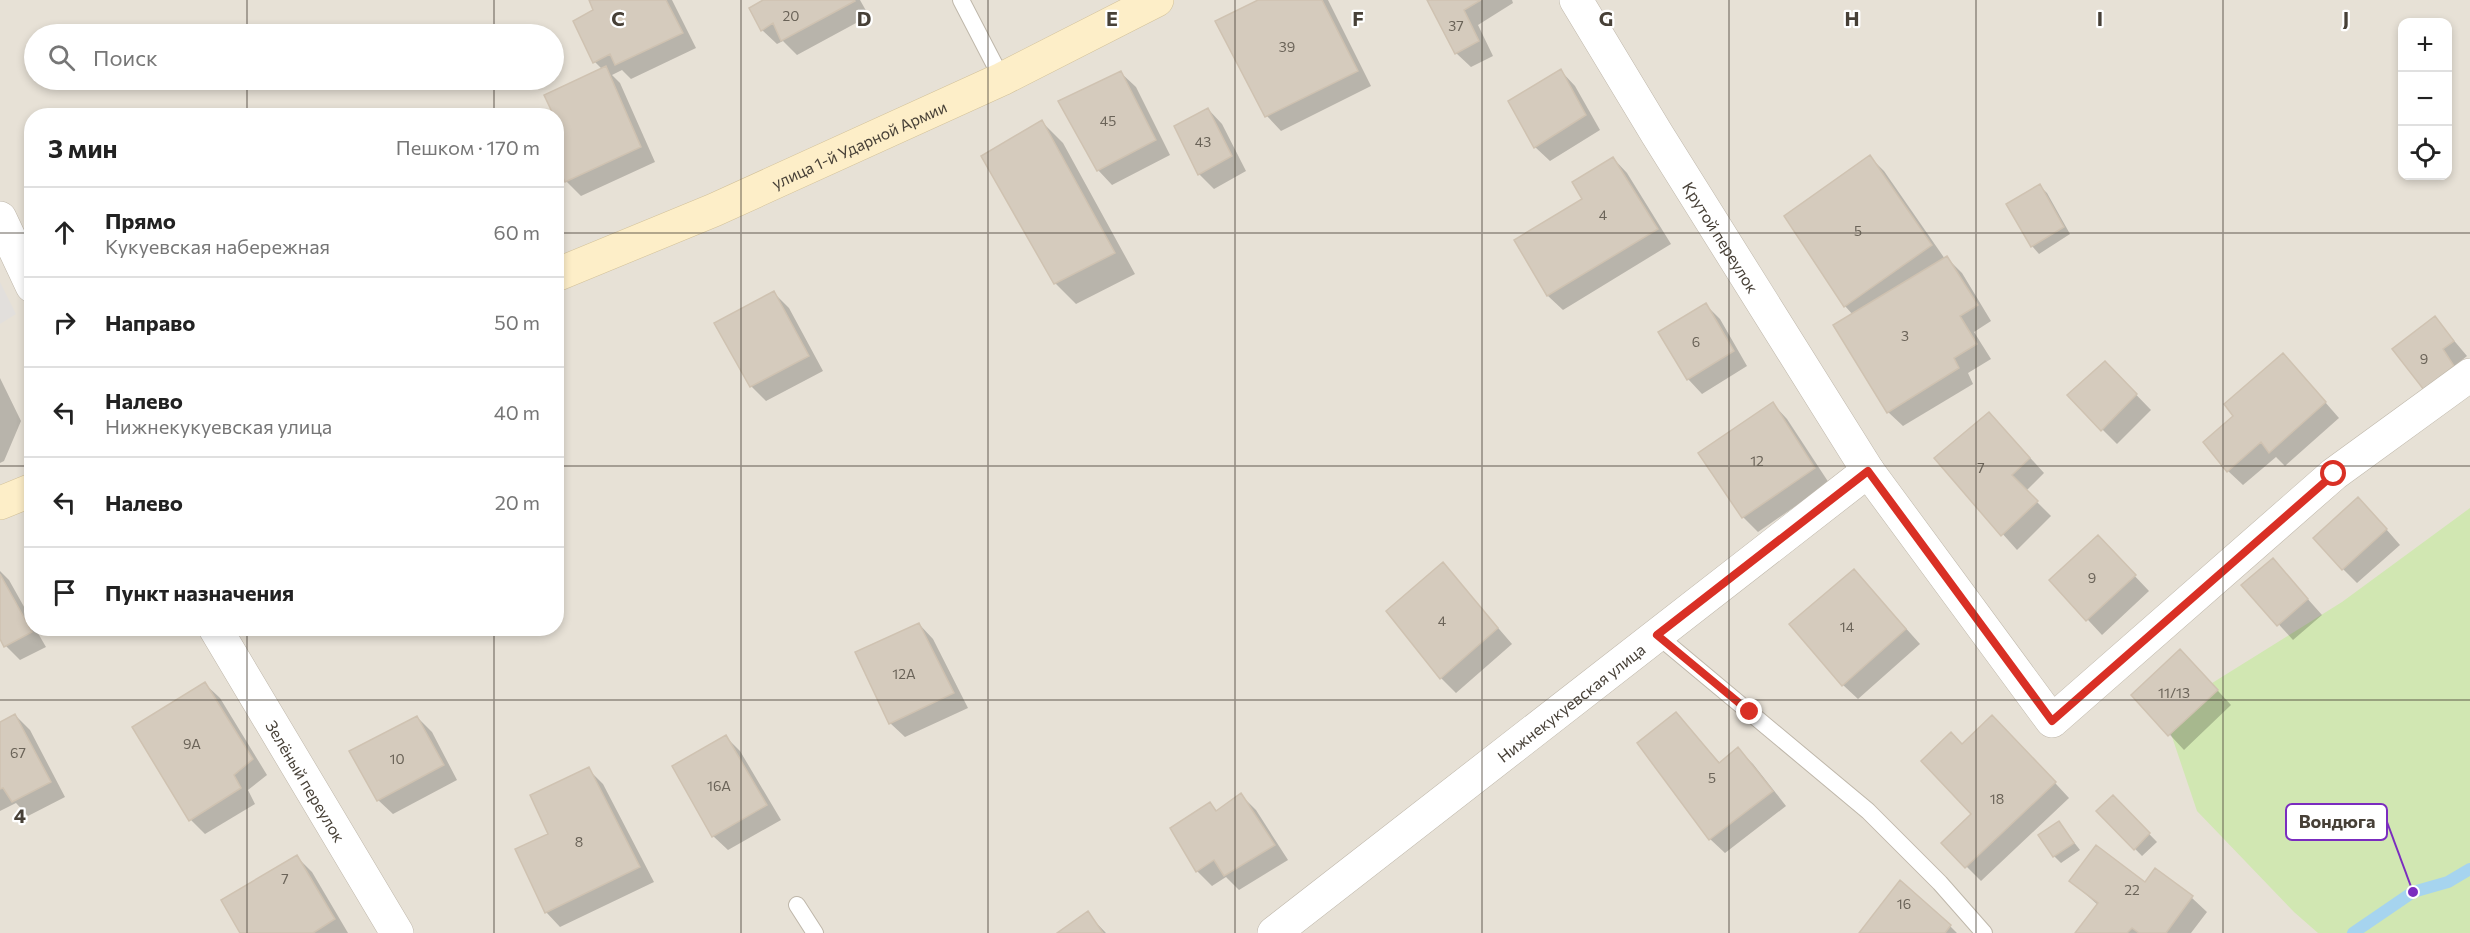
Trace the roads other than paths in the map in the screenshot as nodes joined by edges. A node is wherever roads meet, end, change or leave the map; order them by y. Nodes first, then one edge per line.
1 (961, 0) edge
2 (1156, 0) edge
3 (1576, 0) edge
4 (1002, 79) junction
5 (0, 218) edge
6 (24, 269) edge
7 (564, 272) edge
8 (2470, 375) edge
9 (1868, 471) junction
10 (24, 493) edge
11 (0, 503) edge
12 (1657, 635) junction
13 (220, 636) edge
14 (797, 905) dead end
15 (397, 933) edge
16 (815, 933) edge
17 (1274, 933) edge
18 (1984, 933) edge

1 - 4 lane
2 - 4 main road, улица 1-й Ударной Армии
3 - 9 street, Крутой переулок
4 - 7 main road, улица 1-й Ударной Армии
5 - 6 street
8 - 9 street, Крутой переулок
9 - 12 street, Нижнекукуевская улица
10 - 11 main road
12 - 17 street, Нижнекукуевская улица
12 - 18 lane
13 - 15 street, Зелёный переулок
14 - 16 lane

